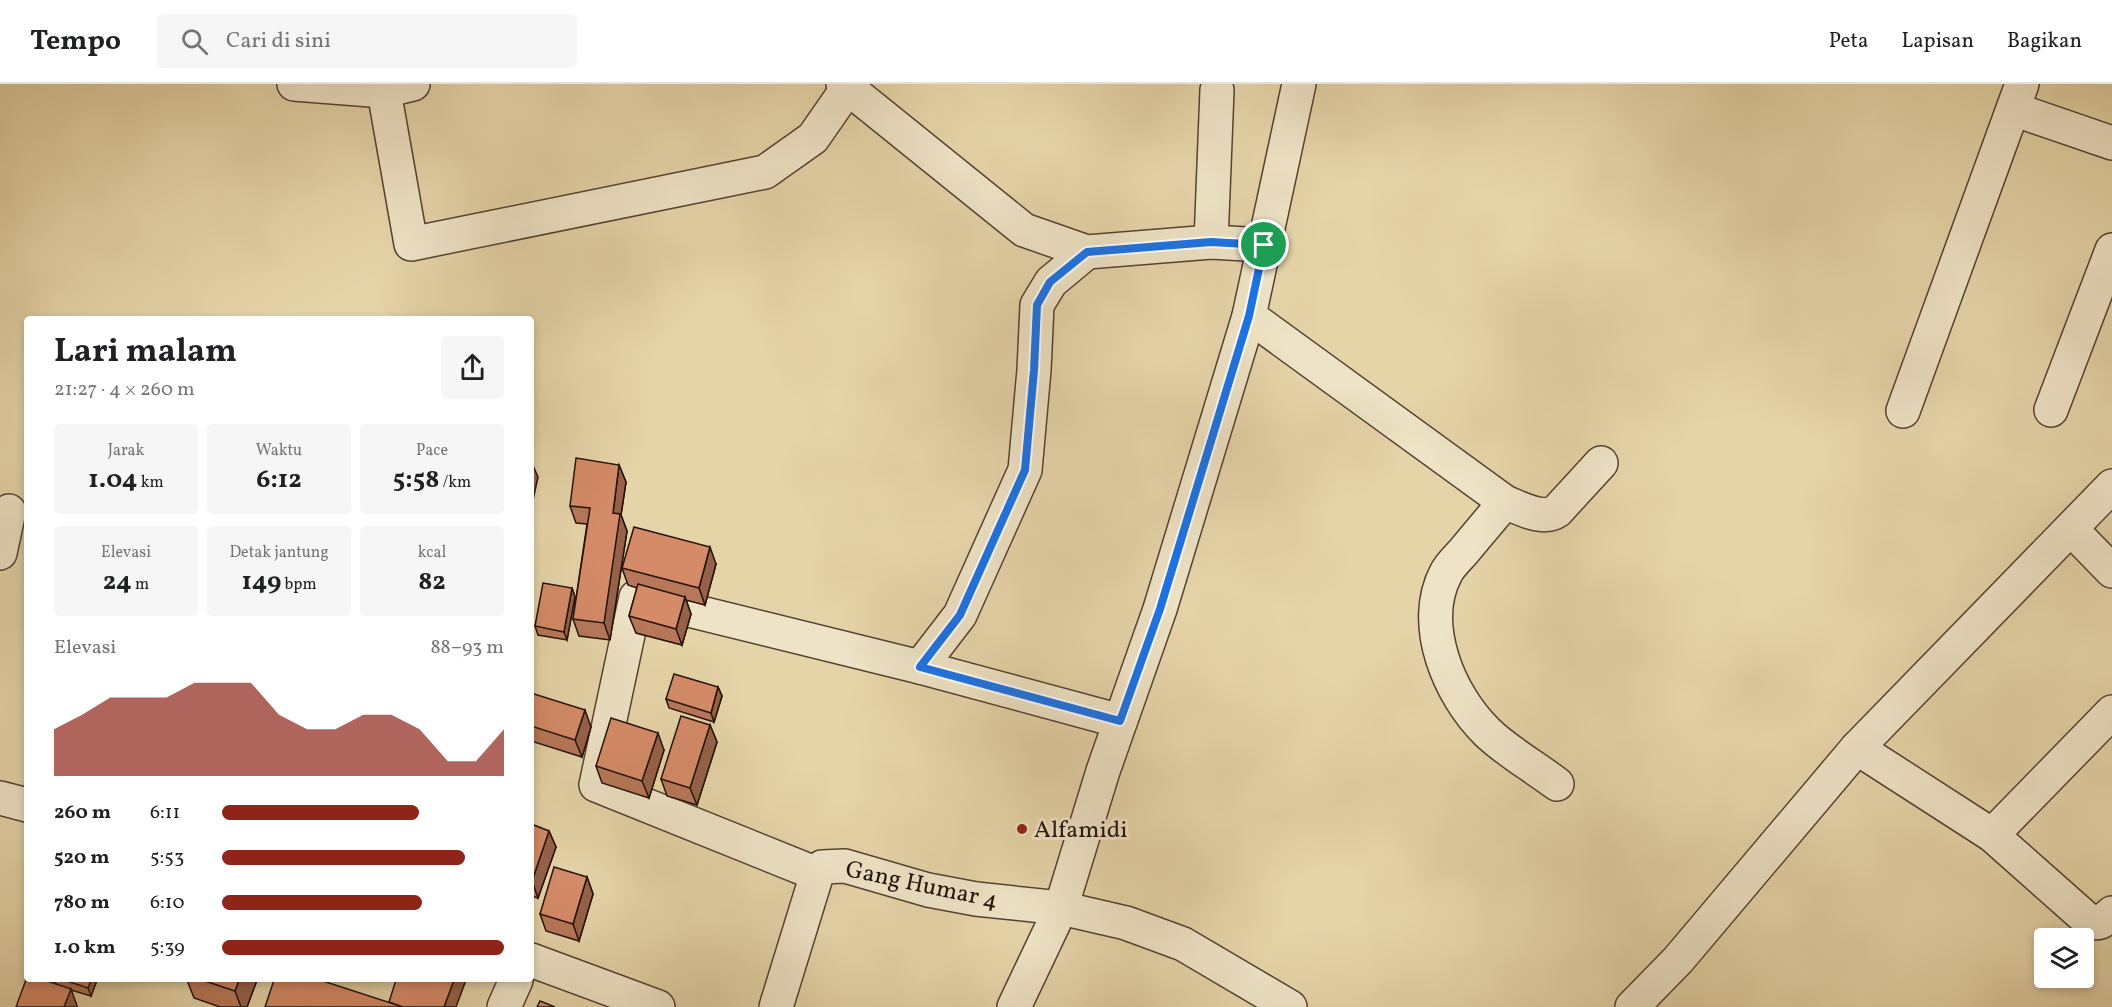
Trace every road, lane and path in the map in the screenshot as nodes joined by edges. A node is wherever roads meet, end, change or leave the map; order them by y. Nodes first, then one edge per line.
1 (294, 84) edge
2 (1299, 84) edge
3 (845, 86) edge
4 (398, 87) edge
5 (1217, 90) dead end
6 (2018, 97) edge
7 (2112, 143) edge
8 (1211, 242) junction
9 (1264, 245) junction
10 (2112, 250) edge
11 (1087, 252) junction
12 (1249, 316) junction
13 (2051, 410) dead end
14 (1903, 411) dead end
15 (1601, 463) dead end
16 (2112, 486) edge
17 (1505, 502) junction
18 (9, 511) dead end
19 (2071, 529) junction
20 (0, 553) edge
21 (2112, 571) edge
22 (920, 667) junction
23 (2112, 712) edge
24 (1120, 721) junction
25 (1857, 748) junction
26 (1557, 784) dead end
27 (0, 798) edge
28 (24, 804) edge
29 (1992, 835) junction
30 (818, 874) junction
31 (1061, 908) junction
32 (2112, 913) edge
33 (534, 961) edge
34 (515, 982) edge
35 (504, 1007) edge
36 (658, 1007) edge
37 (776, 1007) edge
38 (1014, 1007) edge
39 (1290, 1007) edge
40 (1632, 1007) edge

1 - 4 street
2 - 9 street
3 - 4 street
3 - 11 street
5 - 8 street
6 - 7 street
6 - 14 street
8 - 9 street
8 - 11 street
9 - 12 street
10 - 13 street
11 - 22 street
12 - 17 street
12 - 24 street
15 - 17 street
16 - 19 street
17 - 26 street
18 - 20 street
19 - 21 street
19 - 25 street
22 - 24 street
22 - 30 street
23 - 29 street
24 - 31 street
25 - 29 street
25 - 40 street
27 - 28 street
29 - 32 street
30 - 31 street, Gang Humar 4
30 - 37 street, Gang Humar 4
31 - 38 street
31 - 39 street
33 - 36 street
34 - 35 street

